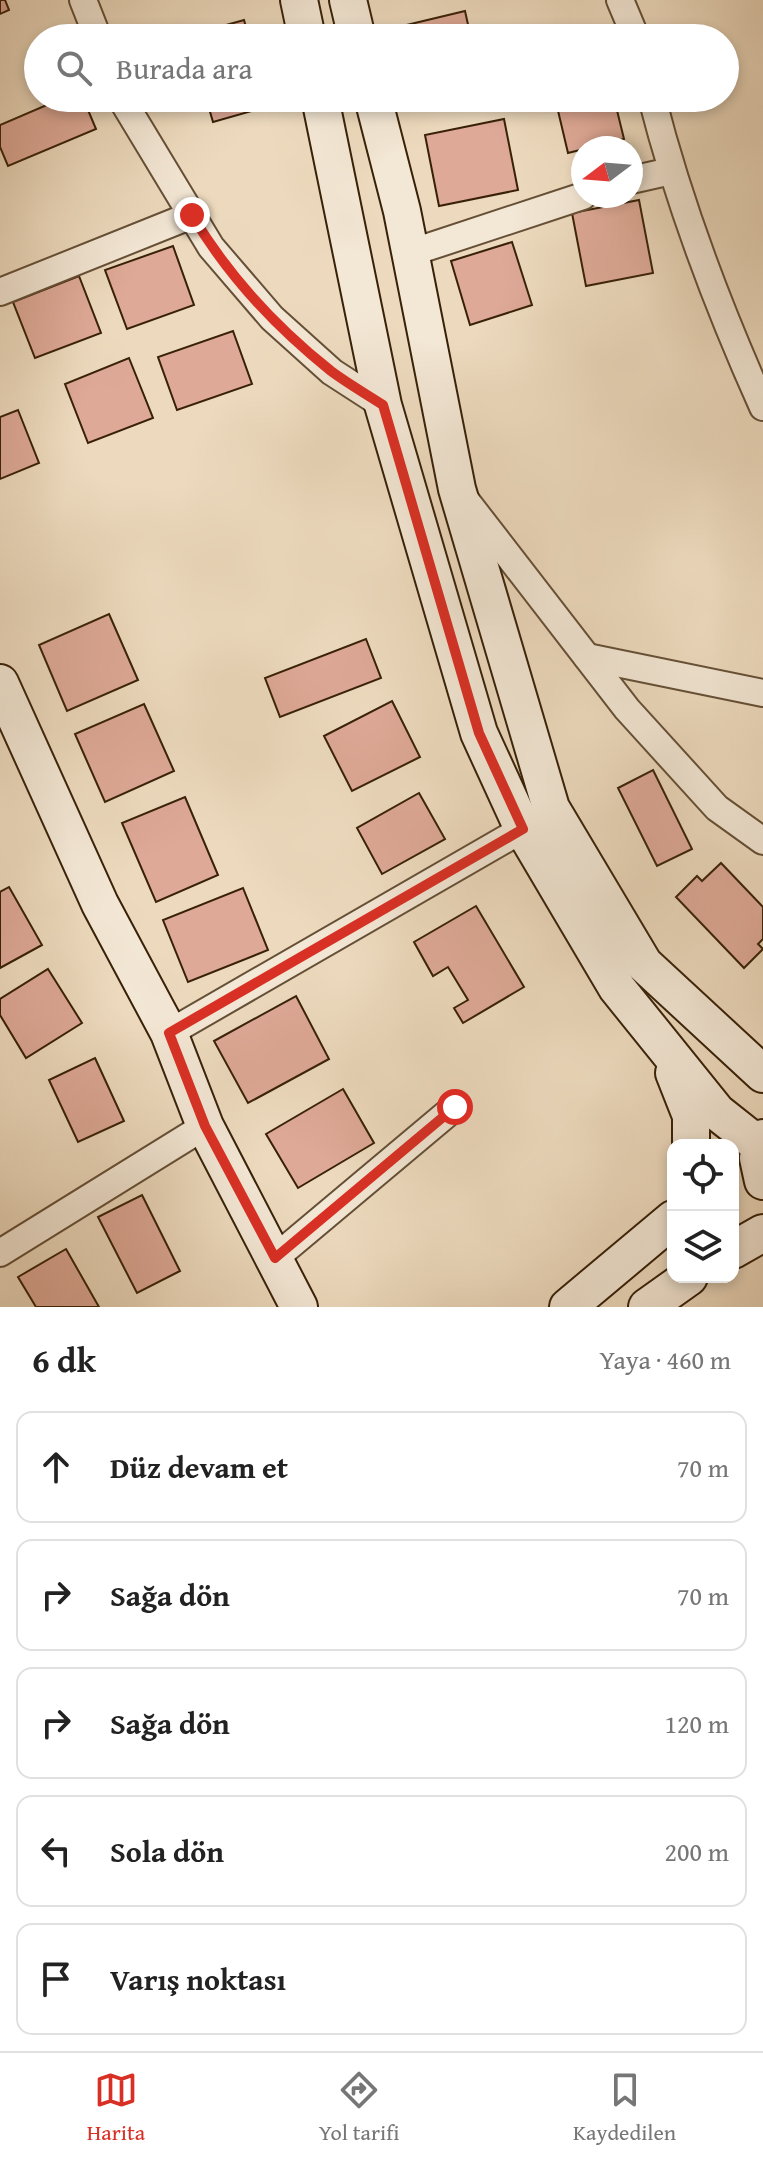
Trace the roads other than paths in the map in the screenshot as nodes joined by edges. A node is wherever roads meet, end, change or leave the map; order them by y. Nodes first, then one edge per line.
1 (83, 0) edge
2 (299, 0) edge
3 (348, 0) edge
4 (620, 0) edge
5 (92, 24) edge
6 (304, 24) edge
7 (354, 24) edge
8 (630, 24) edge
9 (129, 112) edge
10 (323, 112) edge
11 (376, 112) edge
12 (656, 112) edge
13 (671, 171) junction
14 (643, 177) edge
15 (571, 200) edge
16 (192, 215) junction
17 (410, 253) junction
18 (0, 292) edge
19 (383, 405) junction
20 (763, 407) edge
21 (457, 489) junction
22 (587, 657) junction
23 (0, 683) edge
24 (763, 693) edge
25 (523, 829) junction
26 (763, 841) edge
27 (169, 1033) junction
28 (662, 1042) junction
29 (763, 1074) edge
30 (455, 1107) dead end
31 (205, 1126) junction
32 (691, 1139) edge
33 (755, 1160) edge
34 (665, 1225) edge
35 (763, 1233) edge
36 (739, 1247) edge
37 (0, 1253) edge
38 (275, 1258) junction
39 (681, 1283) edge
40 (299, 1307) edge
41 (568, 1307) edge
42 (647, 1307) edge

1 - 5 street
2 - 6 main road
3 - 7 main road
4 - 8 street
9 - 16 street
10 - 19 main road
11 - 17 main road
12 - 13 street
13 - 14 street
13 - 20 street
15 - 17 street
16 - 18 street
16 - 19 street
17 - 21 main road
19 - 25 main road
21 - 22 street
21 - 29 main road
22 - 24 street
22 - 26 street
23 - 27 main road
25 - 27 street
25 - 28 main road
27 - 31 main road
28 - 32 main road
28 - 33 main road
30 - 38 street
31 - 37 street
31 - 38 main road
34 - 41 main road
35 - 36 main road
38 - 40 main road
39 - 42 main road

